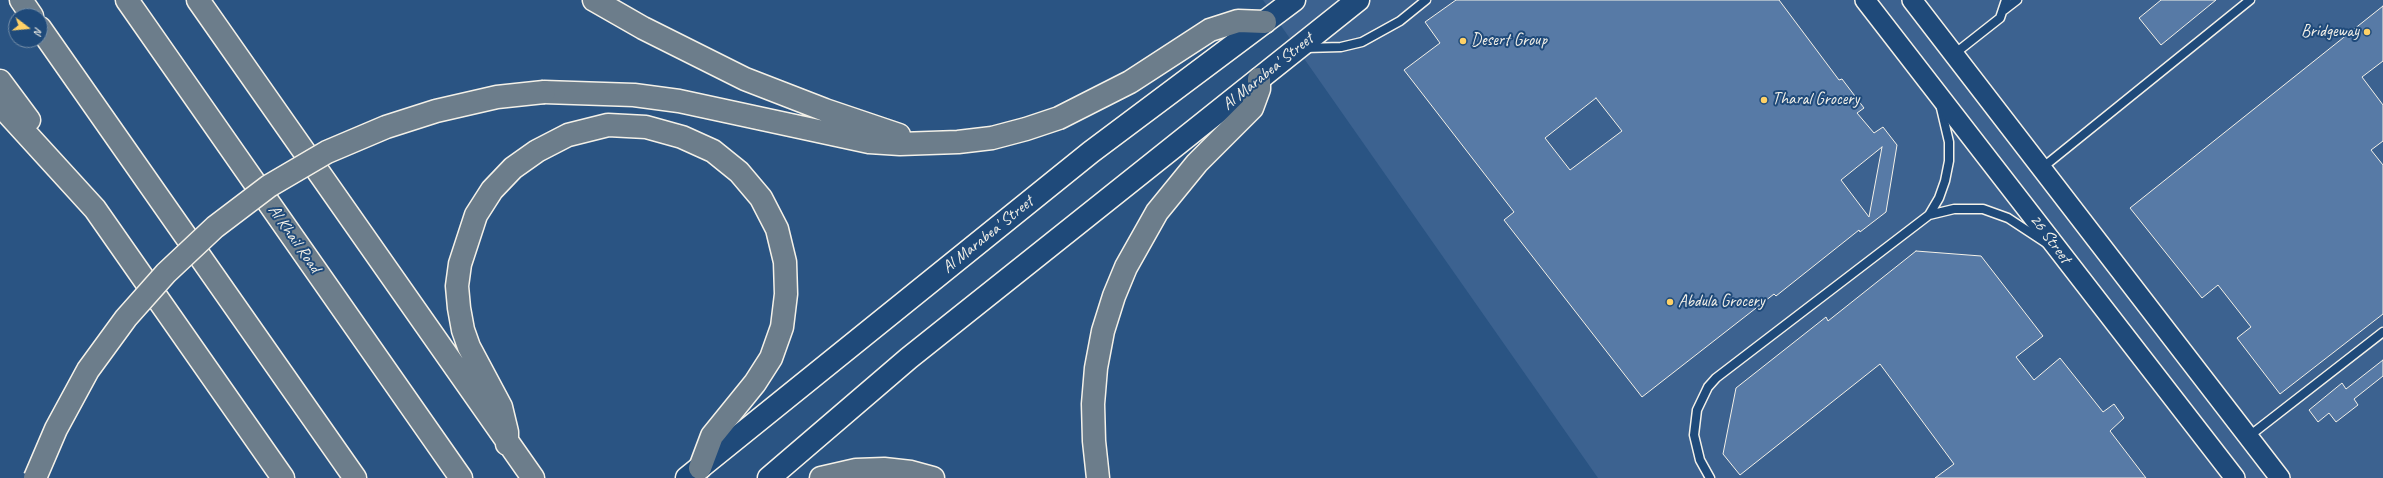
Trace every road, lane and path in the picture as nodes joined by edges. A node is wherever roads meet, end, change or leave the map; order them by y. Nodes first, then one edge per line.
1 (127, 0) edge
2 (198, 0) edge
3 (594, 0) edge
4 (1294, 0) edge
5 (1358, 0) edge
6 (1426, 0) edge
7 (1865, 0) edge
8 (1912, 0) edge
9 (2006, 0) edge
10 (2017, 0) edge
11 (2250, 0) edge
12 (2004, 10) junction
13 (1266, 22) junction
14 (48, 39) edge
15 (1298, 48) junction
16 (1953, 55) junction
17 (1260, 79) junction
18 (0, 81) edge
19 (1931, 86) junction
20 (0, 105) edge
21 (34, 143) junction
22 (923, 144) junction
23 (2041, 169) junction
24 (1929, 215) junction
25 (2062, 255) junction
26 (2383, 332) edge
27 (2248, 437) junction
28 (507, 444) junction
29 (694, 473) edge
30 (35, 478) edge
31 (282, 478) edge
32 (355, 478) edge
33 (461, 478) edge
34 (533, 478) edge
35 (770, 478) edge
36 (822, 478) edge
37 (933, 478) edge
38 (1098, 478) edge
39 (1710, 478) edge
40 (2235, 478) edge
41 (2280, 478) edge

1 - 33 highway, Al Khail Road
2 - 28 highway
3 - 22 highway
4 - 13 main road, Al Marabea' Street
5 - 15 main road, Al Marabea' Street
6 - 15 lane
7 - 19 street, 26 Street
8 - 16 street, 26 Street
9 - 12 lane
10 - 12 lane
11 - 23 lane
12 - 16 lane
13 - 22 highway
13 - 29 main road, Al Marabea' Street
14 - 32 highway
15 - 17 main road, Al Marabea' Street
16 - 23 street, 26 Street
17 - 35 main road, Al Marabea' Street
17 - 38 highway
18 - 21 highway
19 - 24 lane
19 - 25 street, 26 Street
20 - 21 highway
21 - 31 highway
22 - 30 highway, bridge
23 - 27 street, 26 Street
24 - 25 lane
24 - 39 lane
25 - 40 street, 26 Street
26 - 27 lane
27 - 41 street, 26 Street
28 - 29 highway
28 - 34 highway
36 - 37 highway

